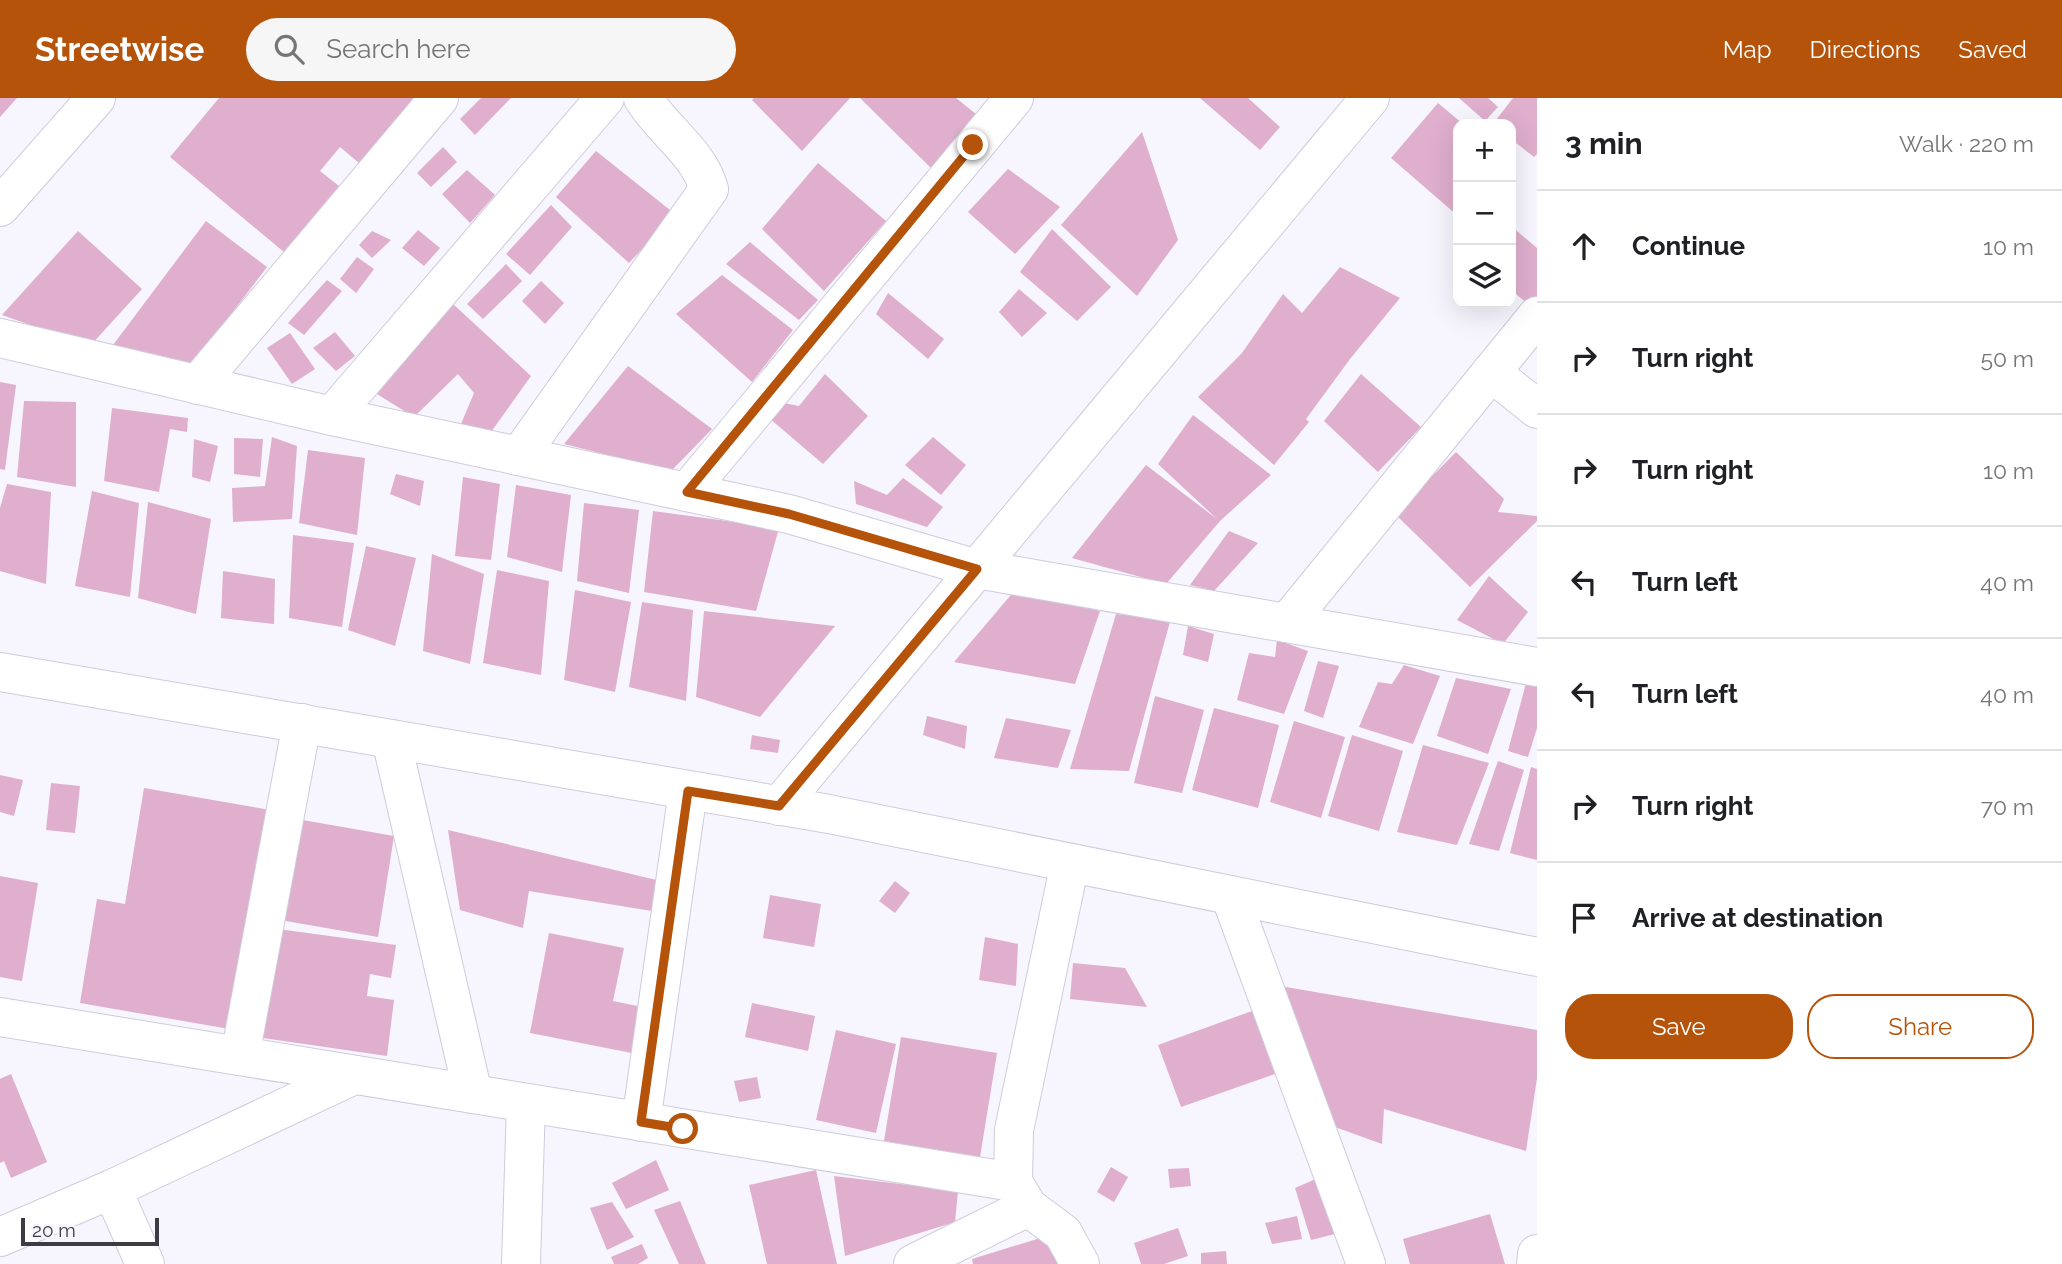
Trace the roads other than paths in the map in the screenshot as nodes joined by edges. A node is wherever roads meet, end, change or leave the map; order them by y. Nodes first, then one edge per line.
1 (96, 98) edge
2 (439, 98) edge
3 (605, 98) edge
4 (643, 98) edge
5 (1014, 98) edge
6 (1370, 98) edge
7 (0, 207) edge
8 (1537, 316) edge
9 (0, 338) edge
10 (1491, 372) junction
11 (197, 385) junction
12 (1537, 409) edge
13 (332, 416) junction
14 (519, 456) junction
15 (687, 492) junction
16 (977, 569) junction
17 (1287, 623) junction
18 (1537, 667) edge
19 (0, 672) edge
20 (302, 723) junction
21 (391, 739) junction
22 (688, 791) junction
23 (779, 806) junction
24 (1070, 863) junction
25 (1230, 895) junction
26 (1537, 957) edge
27 (0, 1017) edge
28 (240, 1056) junction
29 (354, 1075) junction
30 (473, 1094) junction
31 (526, 1103) junction
32 (641, 1122) junction
33 (113, 1189) junction
34 (1020, 1194) junction
35 (0, 1237) edge
36 (1537, 1254) edge
37 (145, 1264) edge
38 (521, 1264) edge
39 (913, 1264) edge
40 (1080, 1264) edge
41 (1366, 1264) edge
42 (1536, 1264) edge

1 - 7 street
2 - 11 street
3 - 13 street
4 - 14 street
5 - 15 street
6 - 16 street
8 - 10 street
9 - 11 street
10 - 12 street
10 - 17 street
11 - 13 street
13 - 14 street
14 - 15 street
15 - 16 street
16 - 17 street
16 - 23 street
17 - 18 street
19 - 20 street
20 - 21 street
20 - 28 street
21 - 22 street
21 - 30 street
22 - 23 street
22 - 32 street
23 - 24 street
24 - 25 street
24 - 34 street
25 - 26 street
25 - 41 street
27 - 28 street
28 - 29 street
29 - 30 street
29 - 33 street
30 - 31 street
31 - 32 street
31 - 38 street
32 - 34 street
33 - 35 street
33 - 37 street
34 - 39 street
34 - 40 street
36 - 42 street

